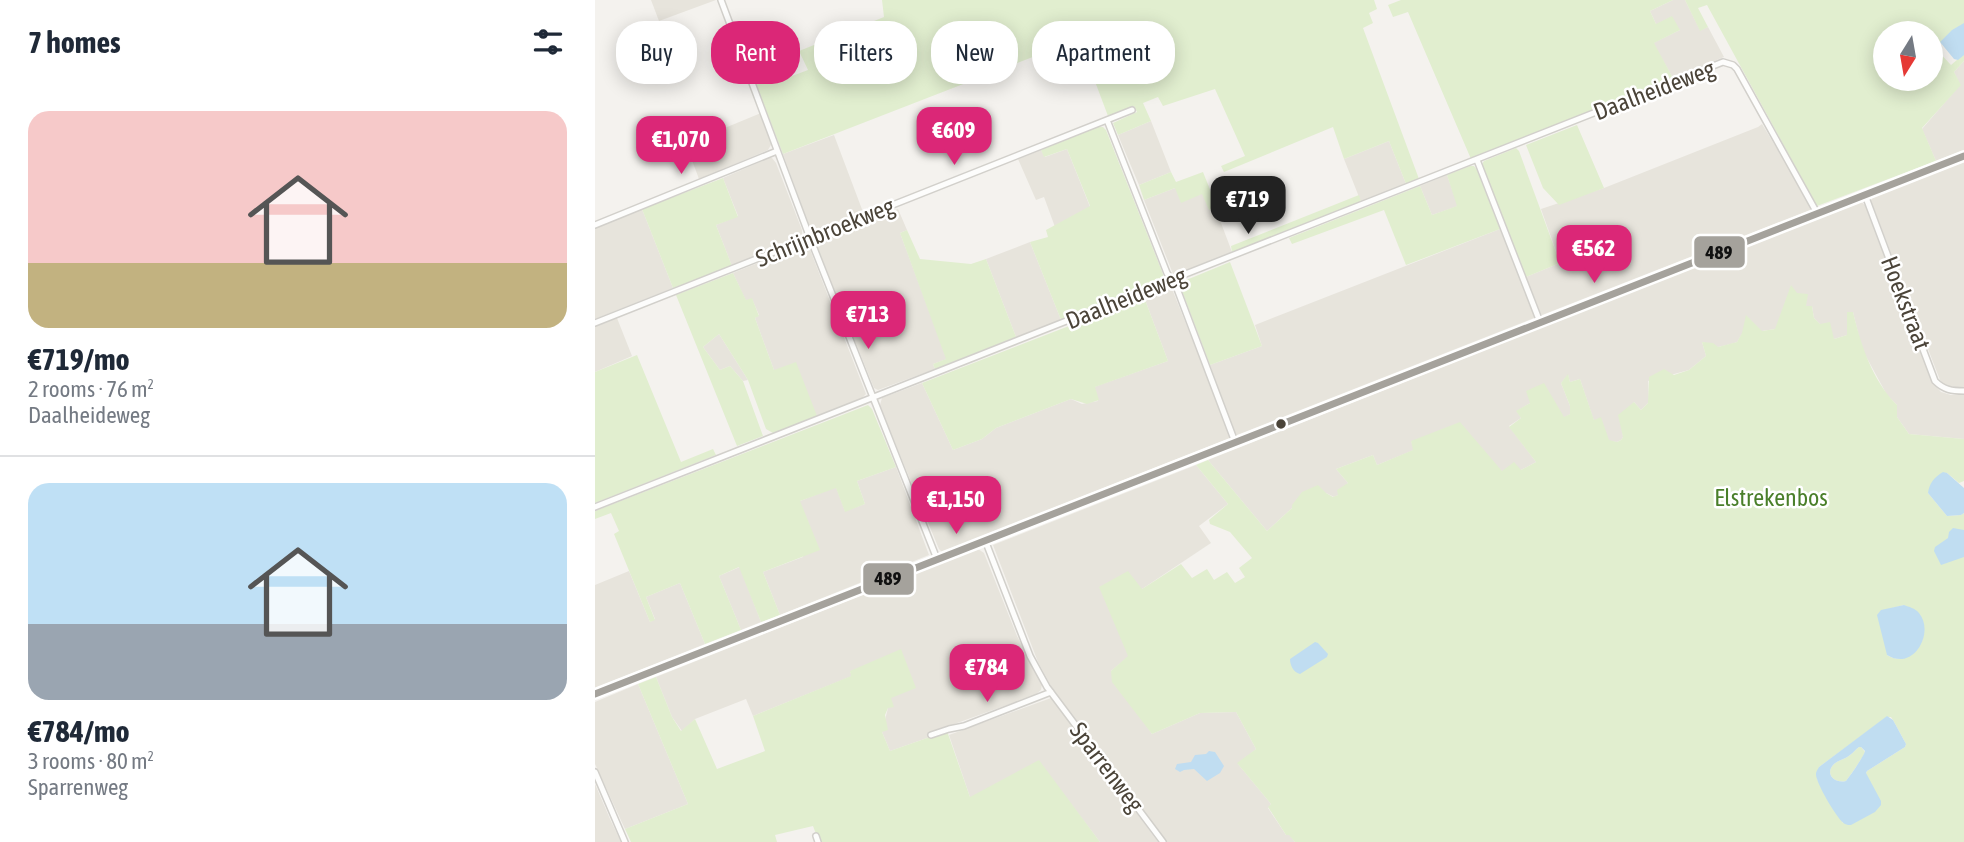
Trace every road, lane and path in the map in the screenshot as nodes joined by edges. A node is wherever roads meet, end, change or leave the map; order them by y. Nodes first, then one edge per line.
1 (721, 0) edge
2 (1132, 110) dead end
3 (1107, 120) junction
4 (777, 150) junction
5 (1964, 156) edge
6 (1477, 160) junction
7 (1865, 195) junction
8 (1817, 213) junction
9 (595, 225) edge
10 (810, 238) junction
11 (1171, 280) junction
12 (1540, 322) junction
13 (595, 323) edge
14 (1964, 391) edge
15 (873, 398) junction
16 (1235, 442) junction
17 (595, 507) edge
18 (985, 540) junction
19 (937, 559) junction
20 (1051, 692) junction
21 (595, 694) edge
22 (931, 735) dead end
23 (595, 772) edge
24 (625, 842) edge
25 (1163, 842) edge

1 - 4 street
2 - 3 street, Schrijnbroekweg
3 - 10 street, Schrijnbroekweg
3 - 11 street
4 - 9 street
4 - 10 street
5 - 7 street
6 - 8 street, Daalheideweg
6 - 11 street, Daalheideweg
6 - 12 street
7 - 8 street
7 - 14 street, Hoekstraat
8 - 12 street
10 - 13 street, Schrijnbroekweg
10 - 15 street
11 - 15 street, Daalheideweg
11 - 16 street
12 - 16 street
15 - 17 street, Daalheideweg
15 - 19 street
16 - 18 street
18 - 19 street
18 - 20 street, Sparrenweg
19 - 21 street
20 - 22 street
20 - 25 street, Sparrenweg
23 - 24 street

